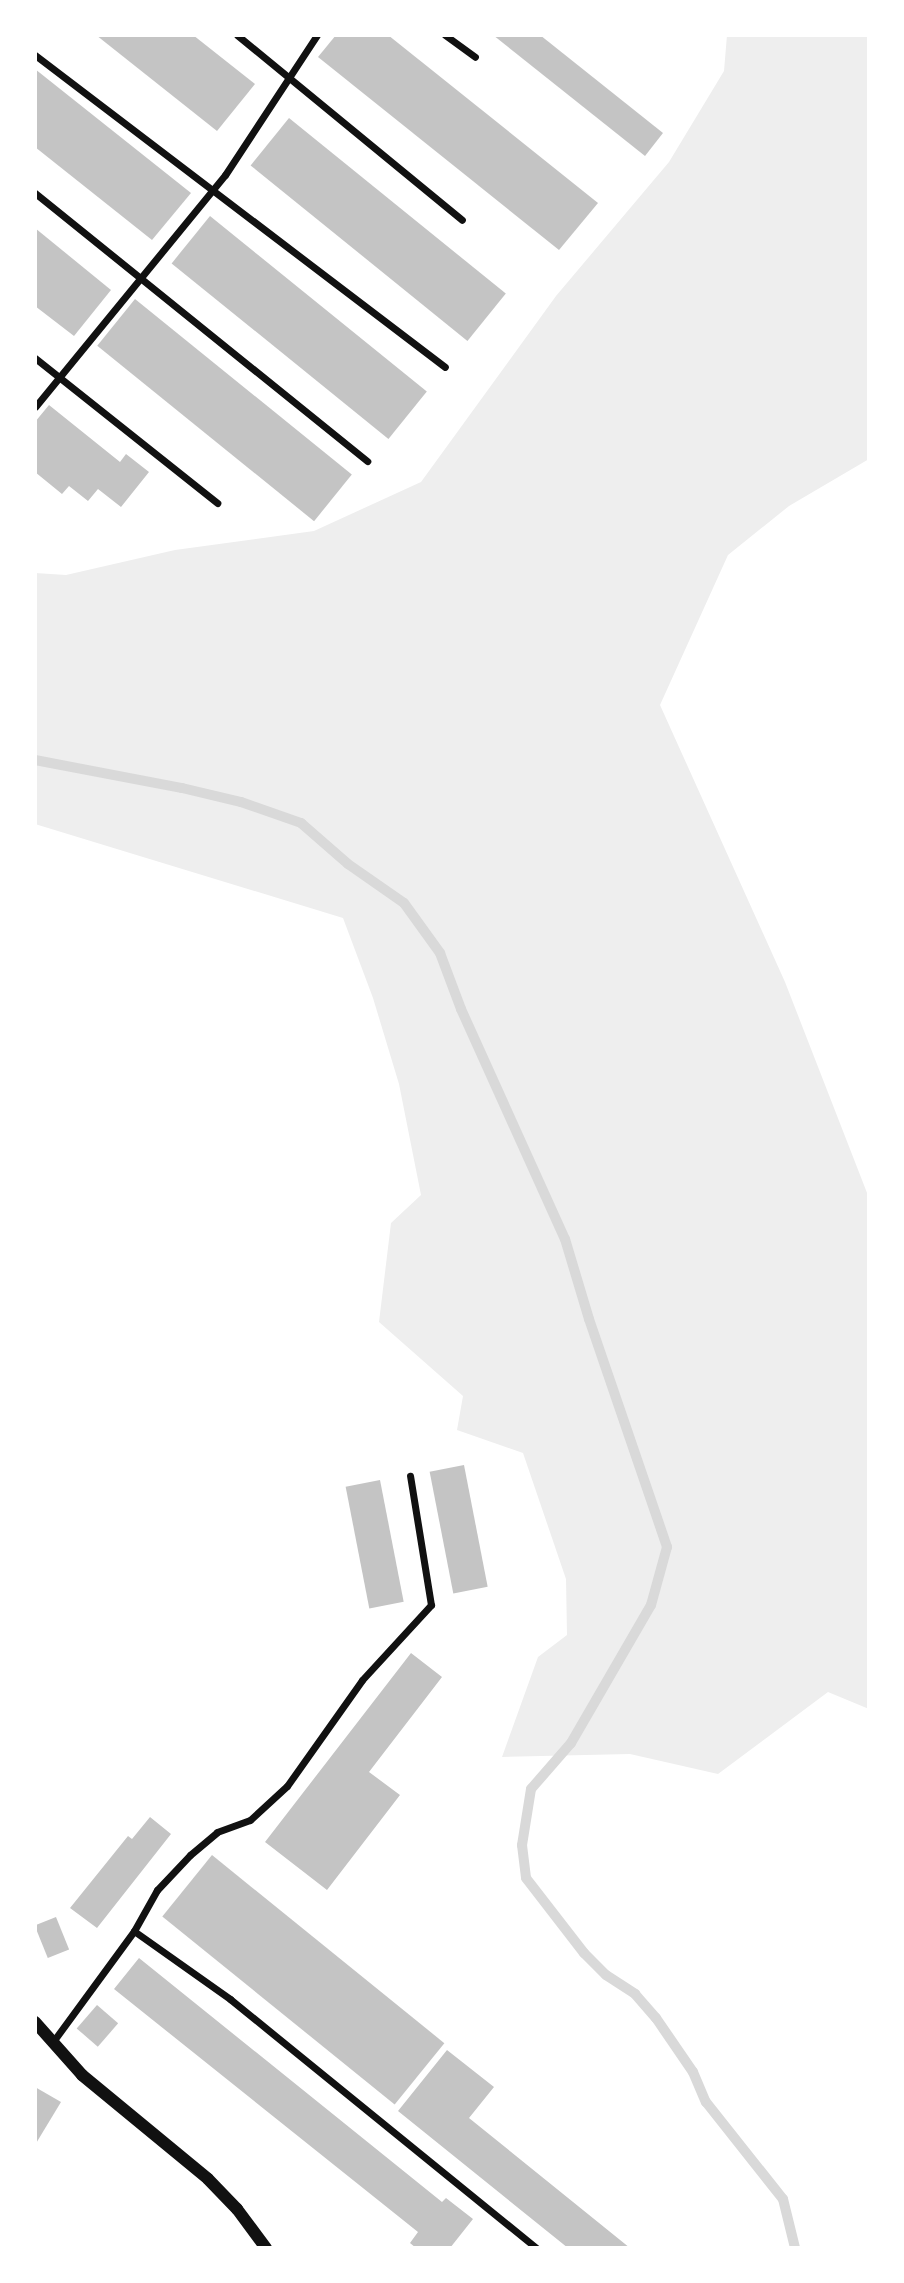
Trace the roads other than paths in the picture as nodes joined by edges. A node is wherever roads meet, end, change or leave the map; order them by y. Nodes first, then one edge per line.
1 (237, 35) edge
2 (317, 35) edge
3 (445, 35) edge
4 (35, 55) edge
5 (475, 57) dead end
6 (290, 78) junction
7 (212, 190) junction
8 (35, 193) edge
9 (462, 220) dead end
10 (139, 280) junction
11 (35, 358) edge
12 (445, 367) dead end
13 (61, 378) junction
14 (35, 408) edge
15 (367, 461) dead end
16 (217, 503) dead end
17 (410, 1476) dead end
18 (134, 1931) junction
19 (35, 2022) edge
20 (51, 2043) junction
21 (266, 2248) edge
22 (536, 2248) edge

1 - 6 street
2 - 6 street
3 - 5 street
4 - 7 street
6 - 7 street
6 - 9 street
7 - 10 street
7 - 12 street
8 - 10 street
10 - 13 street
10 - 15 street
11 - 13 street
13 - 14 street
13 - 16 street
17 - 18 street
18 - 20 street
18 - 22 street
19 - 20 street
20 - 21 street

